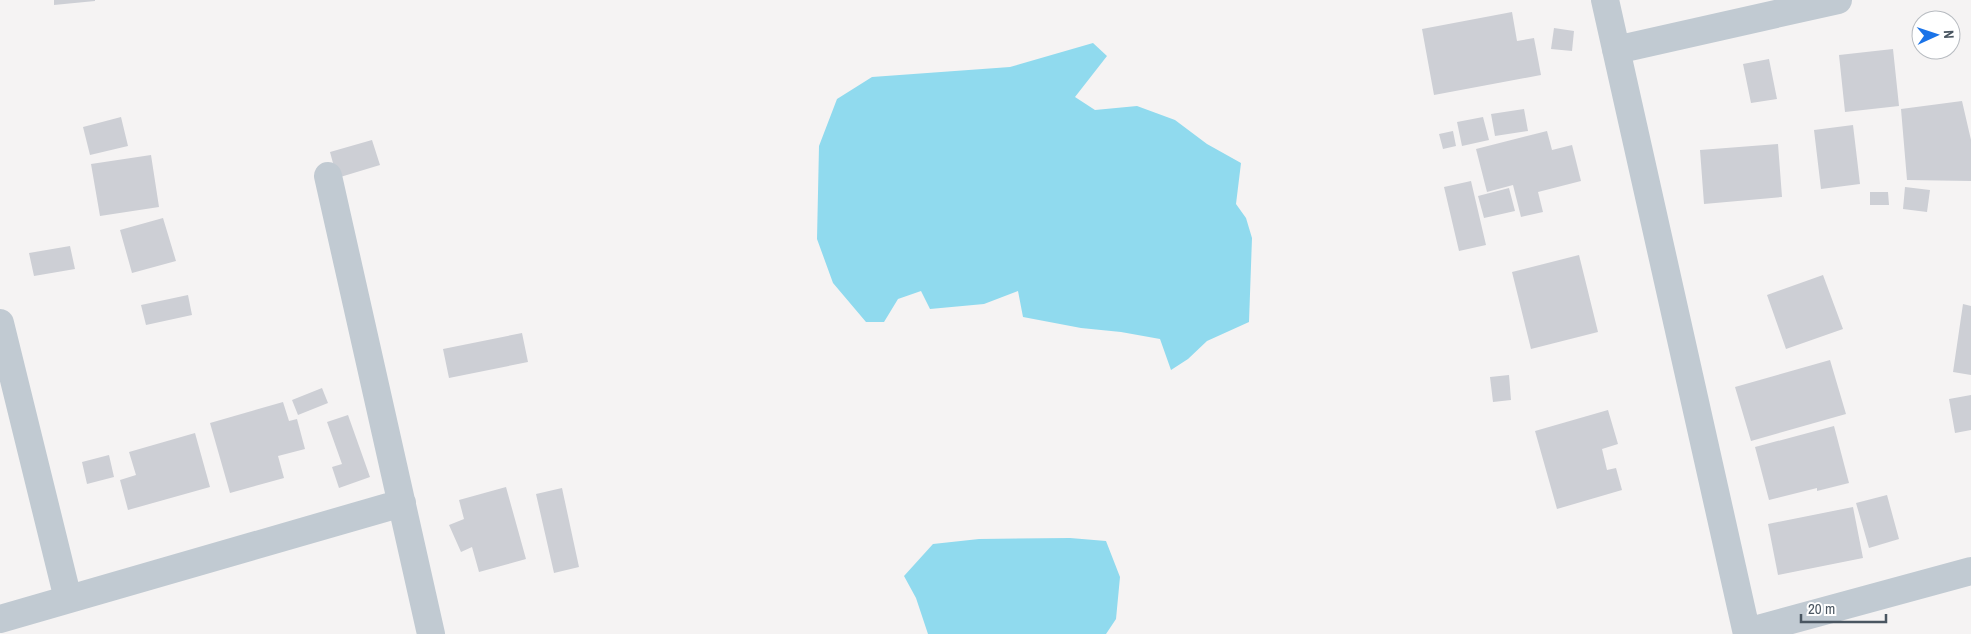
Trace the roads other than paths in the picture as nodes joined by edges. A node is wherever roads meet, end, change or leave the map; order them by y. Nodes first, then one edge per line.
1 (1604, 0) edge
2 (1838, 0) edge
3 (1616, 50) junction
4 (328, 176) dead end
5 (0, 323) edge
6 (402, 503) junction
7 (1971, 571) edge
8 (68, 599) junction
9 (0, 619) edge
10 (1747, 633) edge
11 (431, 634) edge

1 - 3 street
2 - 3 street
3 - 10 street
4 - 6 street
5 - 8 street
6 - 8 street
6 - 11 street
7 - 10 street
8 - 9 street

